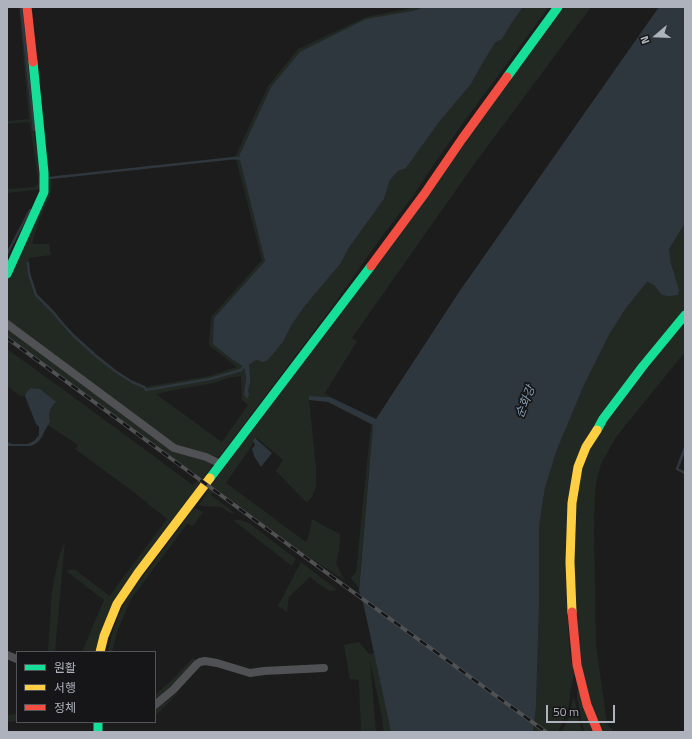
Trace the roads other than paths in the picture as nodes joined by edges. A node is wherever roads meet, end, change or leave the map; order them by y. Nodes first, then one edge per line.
1 (27, 7) edge
2 (558, 7) edge
3 (7, 274) edge
4 (685, 315) edge
5 (7, 324) edge
6 (221, 464) junction
7 (100, 651) edge
8 (324, 668) dead end
9 (156, 704) edge
10 (598, 732) edge

1 - 3 street
2 - 6 street
4 - 10 street
5 - 6 street
6 - 7 street
8 - 9 street

